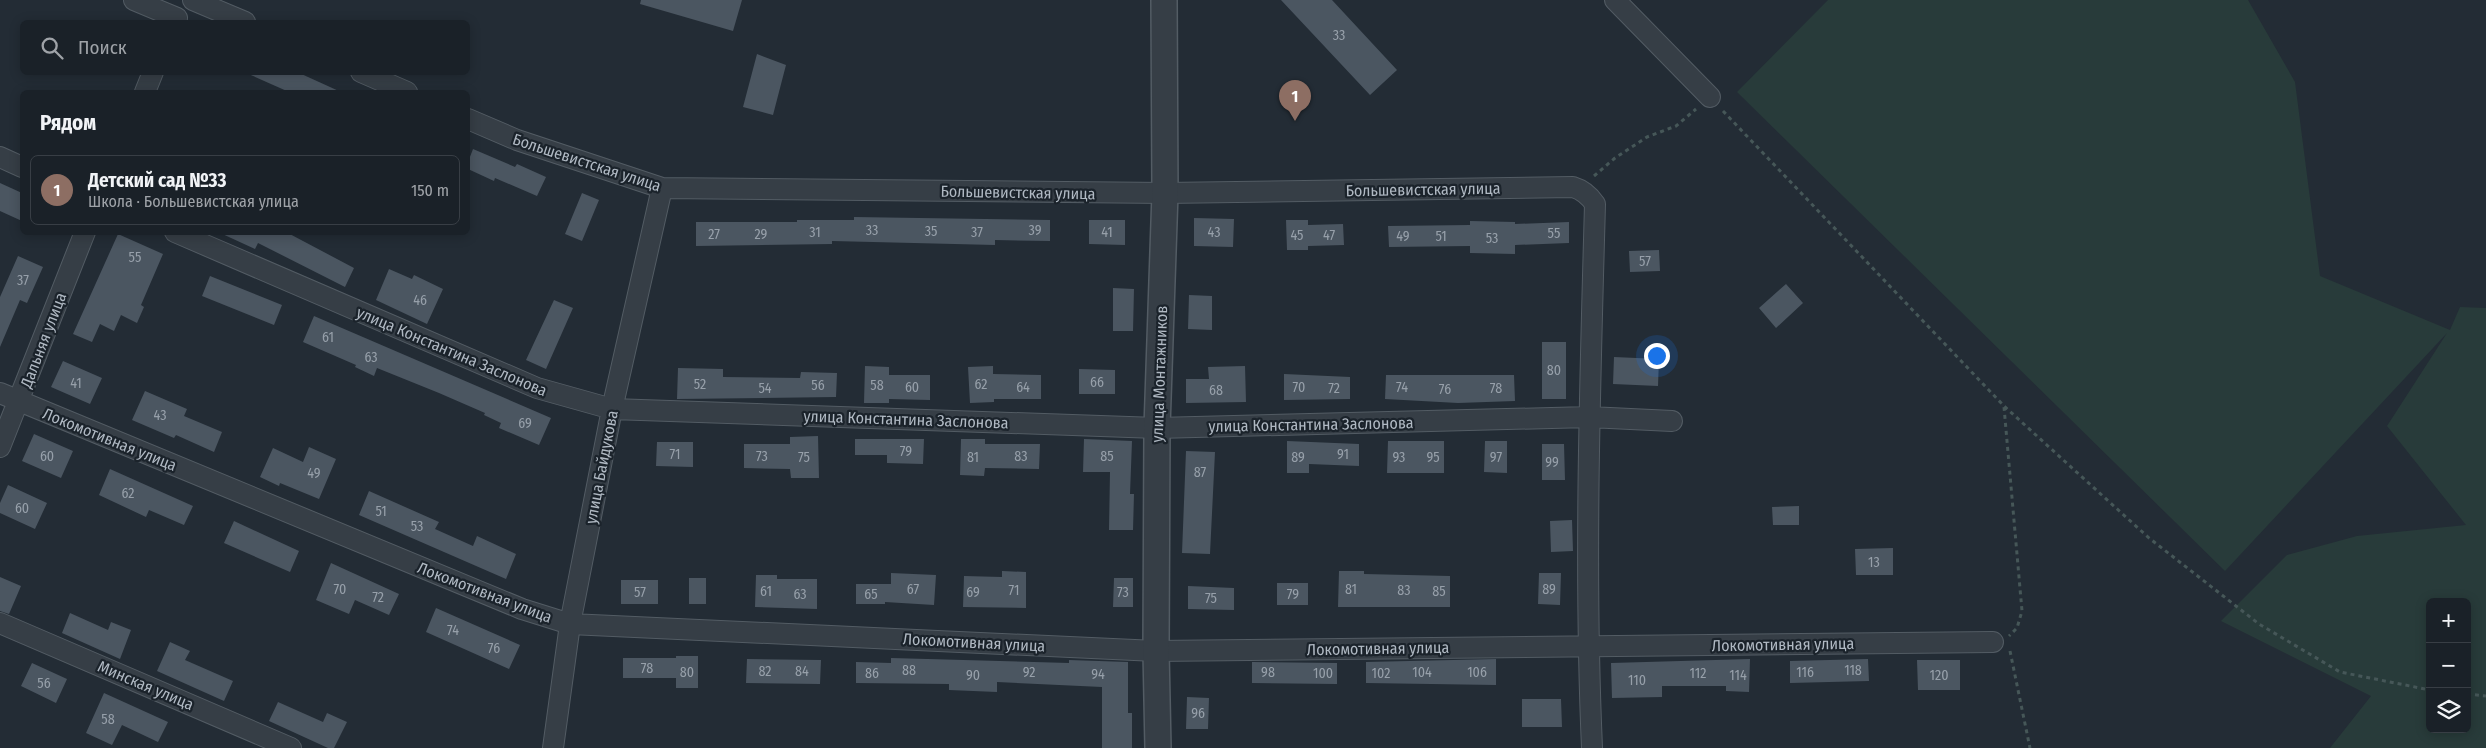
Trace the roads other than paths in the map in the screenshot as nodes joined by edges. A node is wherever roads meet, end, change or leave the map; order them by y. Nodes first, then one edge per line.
1 (134, 0) edge
2 (193, 0) edge
3 (1164, 0) edge
4 (1615, 0) edge
5 (179, 14) edge
6 (240, 20) edge
7 (152, 75) edge
8 (367, 75) edge
9 (145, 90) edge
10 (402, 90) edge
11 (1710, 97) road end
12 (470, 120) edge
13 (0, 157) edge
14 (20, 166) edge
15 (662, 188) junction
16 (1165, 193) junction
17 (84, 235) edge
18 (182, 235) edge
19 (0, 393) edge
20 (19, 401) junction
21 (612, 410) junction
22 (1590, 418) junction
23 (1672, 421) dead end
24 (1157, 428) junction
25 (0, 447) edge
26 (0, 623) edge
27 (570, 624) junction
28 (2000, 640) road end
29 (1588, 646) junction
30 (1156, 651) junction
31 (291, 748) edge
32 (553, 748) edge
33 (1158, 748) edge
34 (1592, 748) edge

1 - 5 street
2 - 6 street
3 - 16 street, улица Монтажников
4 - 11 street
7 - 9 street
8 - 10 street
12 - 15 street, Большевистская улица
13 - 14 street
15 - 16 street, Большевистская улица
15 - 21 street, улица Байдукова
16 - 22 street, Большевистская улица
16 - 24 street, улица Монтажников
17 - 20 street, Дальняя улица
18 - 21 street, улица Константина Заслонова
19 - 20 street, Локомотивная улица
20 - 25 street, Дальняя улица
20 - 27 street, Локомотивная улица
21 - 24 street, улица Константина Заслонова
21 - 27 street, улица Байдукова
22 - 23 street, улица Константина Заслонова
22 - 24 street, улица Константина Заслонова
22 - 29 street
24 - 30 street, улица Монтажников
26 - 31 street, Минская улица
27 - 30 street, Локомотивная улица
27 - 32 street, улица Байдукова
28 - 29 street, Локомотивная улица
29 - 30 street, Локомотивная улица
29 - 34 street
30 - 33 street, улица Монтажников

